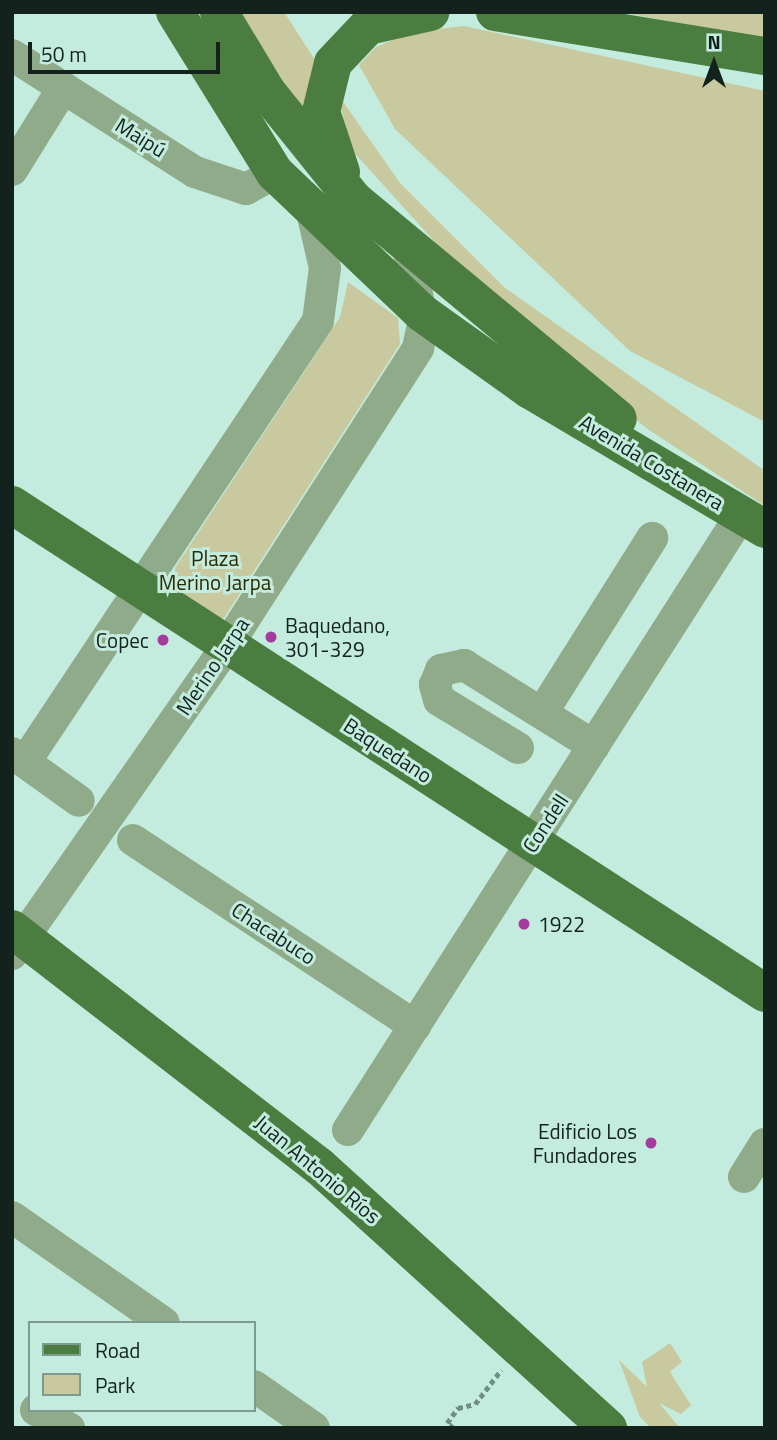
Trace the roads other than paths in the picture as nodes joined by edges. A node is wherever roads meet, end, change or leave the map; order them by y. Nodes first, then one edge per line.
1 (175, 12) edge
2 (219, 12) edge
3 (430, 12) edge
4 (495, 12) edge
5 (12, 55) edge
6 (763, 56) edge
7 (63, 88) junction
8 (12, 170) edge
9 (275, 173) junction
10 (353, 199) junction
11 (313, 216) junction
12 (409, 252) junction
13 (422, 313) junction
14 (12, 505) edge
15 (753, 522) edge
16 (652, 538) dead end
17 (140, 589) junction
18 (227, 646) junction
19 (542, 713) junction
20 (594, 746) junction
21 (518, 748) dead end
22 (19, 758) edge
23 (79, 801) dead end
24 (133, 840) dead end
25 (532, 842) junction
26 (16, 940) edge
27 (765, 993) edge
28 (415, 1026) junction
29 (348, 1130) dead end
30 (765, 1144) edge
31 (744, 1177) dead end
32 (12, 1217) edge
33 (161, 1321) edge
34 (256, 1387) edge
35 (314, 1428) edge
36 (608, 1428) edge

1 - 9 main road, Avenida Costanera
2 - 10 main road, Avenida Costanera
3 - 10 main road
4 - 6 main road
5 - 7 street, Maipú
7 - 8 street
7 - 9 street, Maipú
9 - 11 main road, Avenida Costanera
10 - 12 main road, Avenida Costanera
11 - 13 main road, Avenida Costanera
11 - 17 street
12 - 13 street, Merino Jarpa
12 - 15 main road, Avenida Costanera
13 - 15 main road, Avenida Costanera
13 - 18 street, Merino Jarpa
14 - 17 main road, Baquedano
15 - 20 street, Condell
16 - 19 street
17 - 18 main road, Baquedano
17 - 22 street
18 - 25 main road, Baquedano
18 - 26 street, Merino Jarpa
19 - 20 street
19 - 21 street
20 - 25 street, Condell
22 - 23 street
24 - 28 street, Chacabuco
25 - 27 main road, Baquedano
25 - 28 street, Condell
26 - 36 main road, Juan Antonio Ríos
28 - 29 street, Condell
30 - 31 street
32 - 33 street
34 - 35 street

